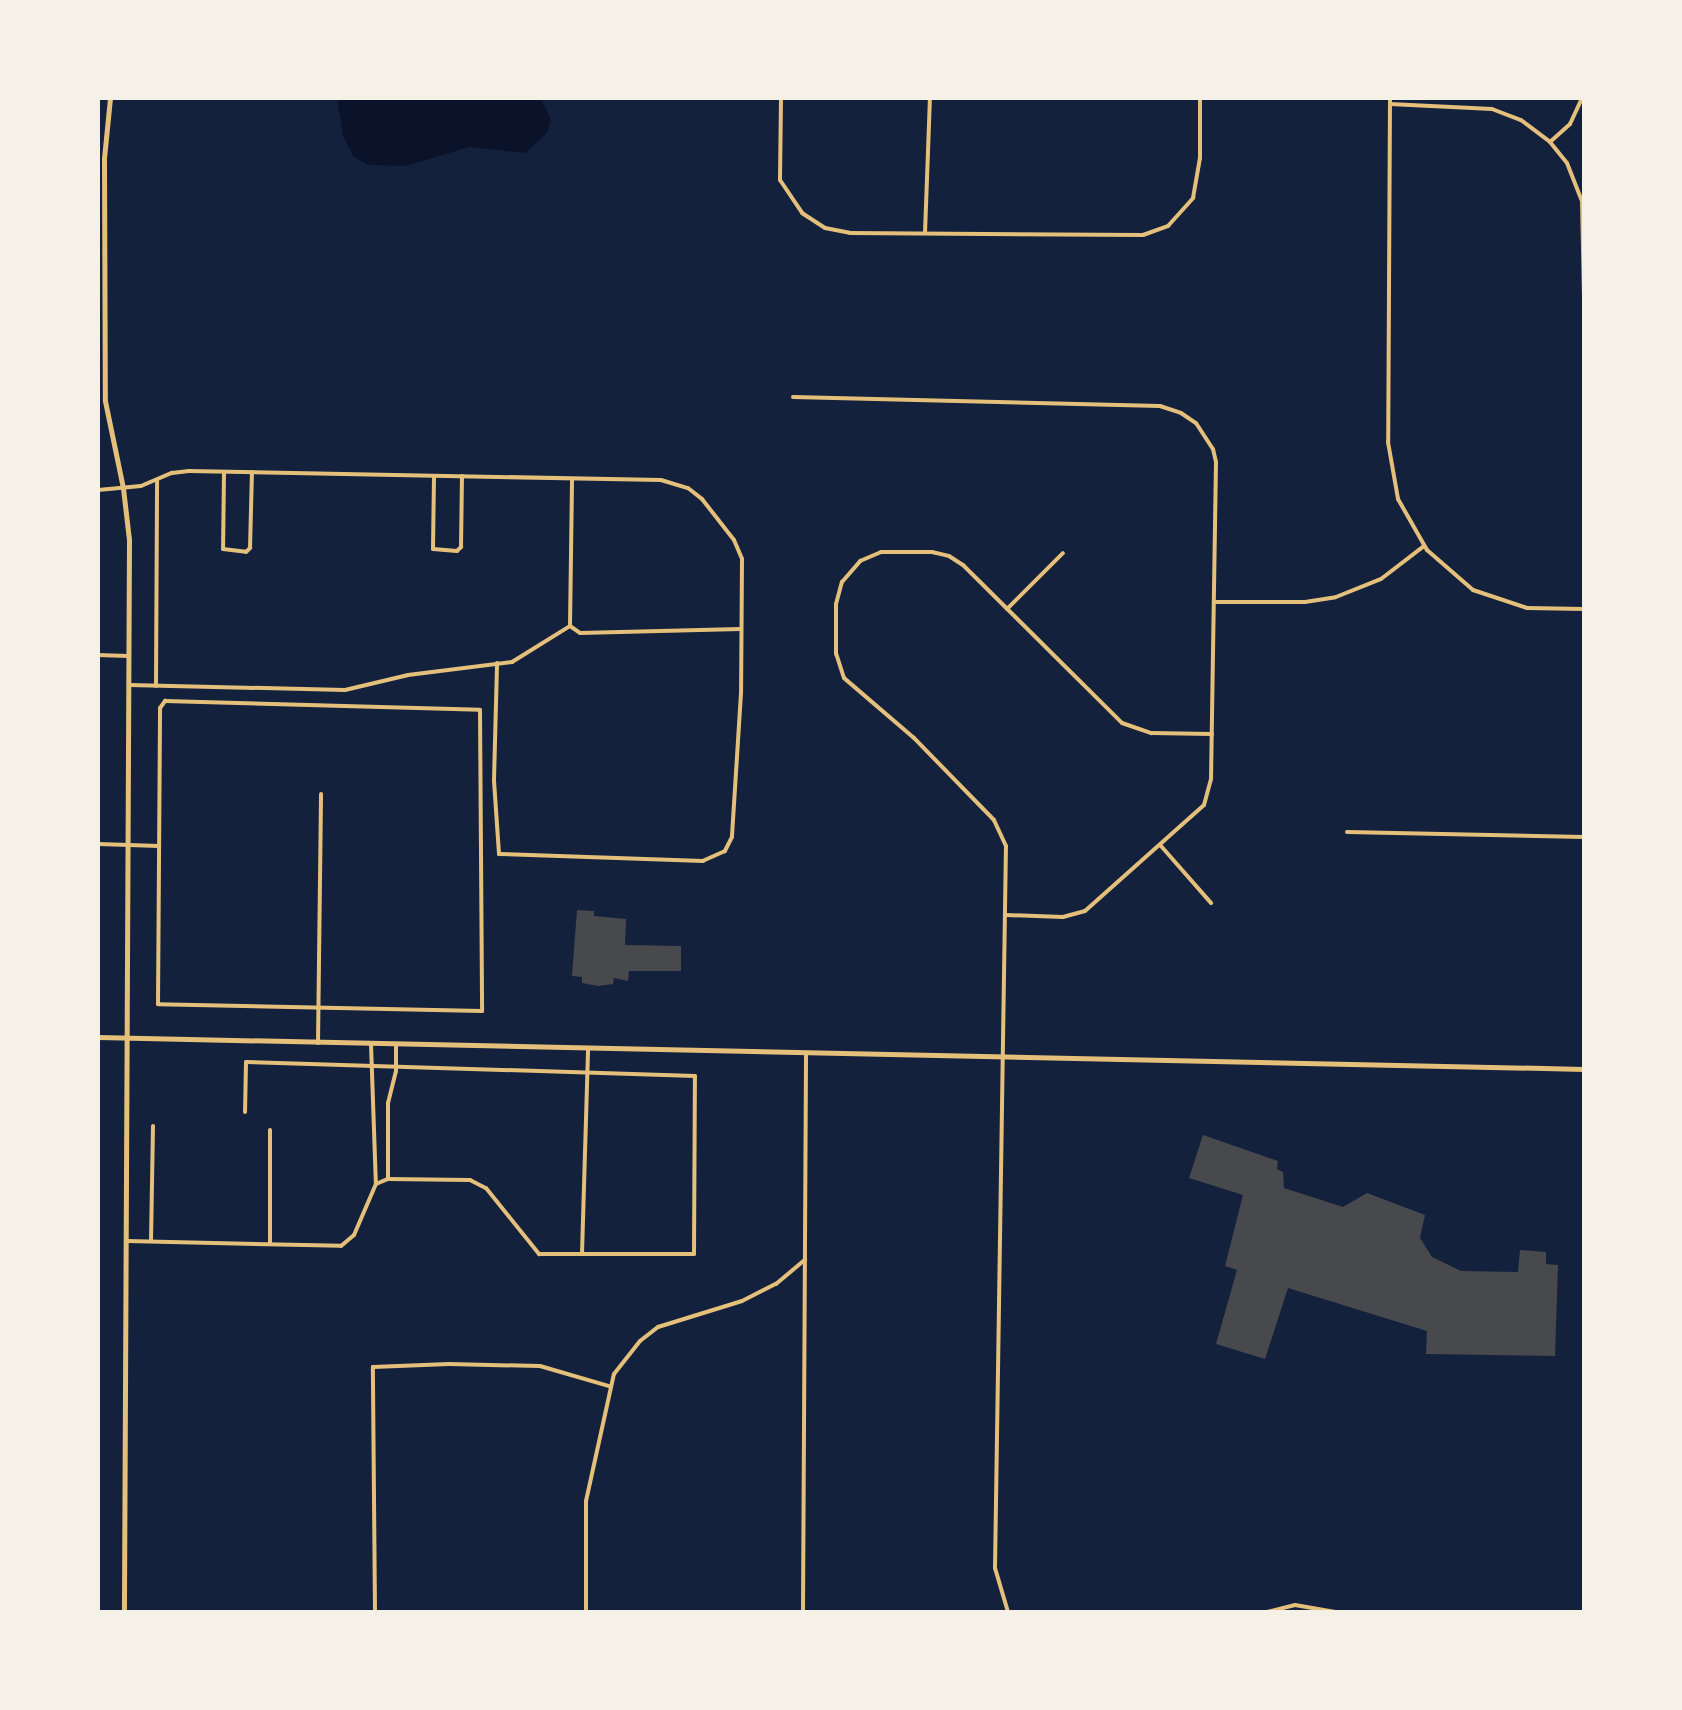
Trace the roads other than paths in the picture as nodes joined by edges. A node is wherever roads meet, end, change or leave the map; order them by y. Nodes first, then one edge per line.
1 (110, 98) edge
2 (781, 98) edge
3 (930, 98) edge
4 (1200, 98) edge
5 (1582, 98) edge
6 (1390, 101) edge
7 (1550, 142) junction
8 (925, 233) junction
9 (1584, 293) edge
10 (793, 397) dead end
11 (224, 472) junction
12 (252, 472) junction
13 (434, 476) junction
14 (462, 476) junction
15 (572, 479) junction
16 (157, 481) junction
17 (123, 488) junction
18 (98, 490) edge
19 (1424, 546) junction
20 (1063, 553) dead end
21 (1215, 602) junction
22 (1007, 609) junction
23 (1584, 609) edge
24 (570, 626) junction
25 (740, 629) junction
26 (98, 655) edge
27 (129, 656) junction
28 (497, 663) junction
29 (129, 685) junction
30 (156, 686) junction
31 (1212, 734) junction
32 (321, 794) dead end
33 (1347, 832) dead end
34 (1584, 837) edge
35 (98, 844) edge
36 (128, 845) junction
37 (159, 846) junction
38 (1161, 846) junction
39 (1211, 903) dead end
40 (1006, 915) junction
41 (318, 1010) junction
42 (98, 1037) edge
43 (128, 1038) junction
44 (318, 1043) junction
45 (371, 1044) junction
46 (396, 1045) junction
47 (588, 1049) junction
48 (806, 1053) junction
49 (1002, 1057) junction
50 (372, 1064) junction
51 (396, 1065) junction
52 (1584, 1069) edge
53 (588, 1070) junction
54 (245, 1112) dead end
55 (153, 1126) dead end
56 (270, 1130) dead end
57 (388, 1179) junction
58 (376, 1184) junction
59 (127, 1241) junction
60 (151, 1241) junction
61 (270, 1244) junction
62 (582, 1254) junction
63 (805, 1260) junction
64 (609, 1386) junction
65 (124, 1612) edge
66 (375, 1612) edge
67 (586, 1612) edge
68 (803, 1612) edge
69 (1008, 1612) edge
70 (1267, 1612) edge
71 (1335, 1612) edge

1 - 17 street
2 - 8 street
3 - 8 street
4 - 8 street
5 - 7 street
6 - 7 street
6 - 19 street
7 - 9 street
10 - 21 street
11 - 12 street
11 - 12 street
11 - 16 street
12 - 13 street
13 - 14 street
13 - 14 street
14 - 15 street
15 - 24 street
15 - 25 street
16 - 17 street
16 - 30 street
17 - 18 street
17 - 27 street
19 - 21 street
19 - 23 street
20 - 22 street
21 - 31 street
22 - 31 street
22 - 40 street
24 - 25 street
24 - 28 street
25 - 28 street
26 - 27 street
27 - 29 street
28 - 30 street
29 - 30 street
29 - 36 street
31 - 38 street
32 - 41 street
33 - 34 street
35 - 36 street
36 - 37 street
36 - 43 street
37 - 41 street
37 - 41 street
38 - 39 street
38 - 40 street
40 - 49 street
41 - 44 street
42 - 43 street
43 - 44 street
43 - 59 street
44 - 45 street
45 - 46 street
45 - 50 street
46 - 47 street
46 - 51 street
47 - 48 street
47 - 53 street
48 - 49 street
48 - 63 street
49 - 52 street
49 - 69 street
50 - 51 street
50 - 54 street
50 - 58 street
51 - 53 street
51 - 57 street
53 - 62 street
53 - 62 street
55 - 60 street
56 - 61 street
57 - 58 street
57 - 62 street
58 - 61 street
59 - 60 street
59 - 65 street
60 - 61 street
63 - 64 street
63 - 68 street
64 - 66 street
64 - 67 street
70 - 71 street

